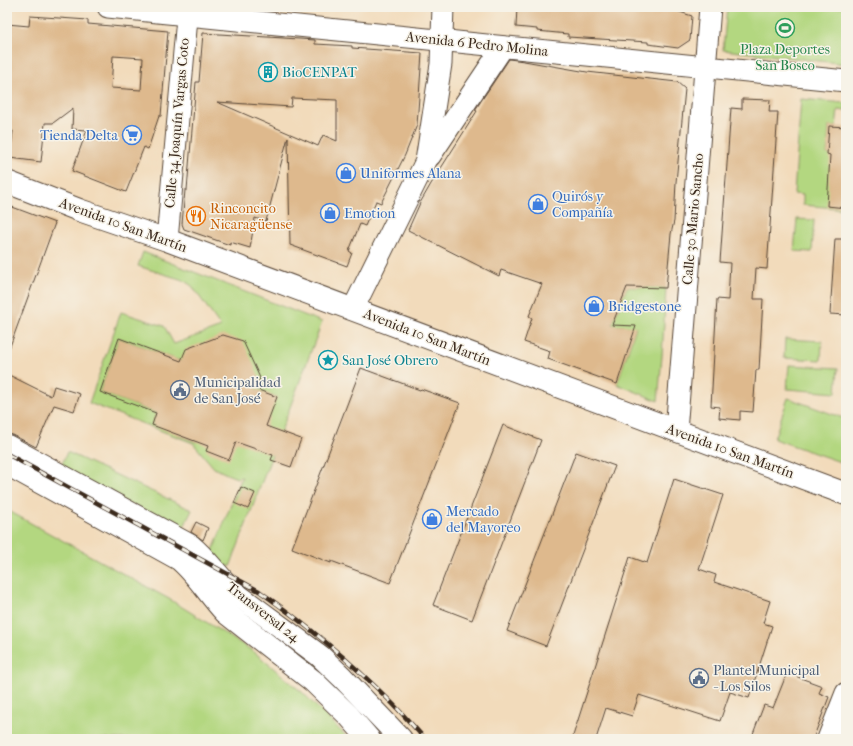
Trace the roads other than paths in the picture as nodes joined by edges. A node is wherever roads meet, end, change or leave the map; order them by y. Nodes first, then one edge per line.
1 (108, 7) edge
2 (443, 7) edge
3 (710, 7) edge
4 (188, 11) edge
5 (442, 40) junction
6 (503, 47) junction
7 (705, 68) junction
8 (846, 81) edge
9 (426, 162) junction
10 (7, 182) edge
11 (166, 240) junction
12 (353, 309) junction
13 (676, 431) junction
14 (7, 446) edge
15 (7, 464) edge
16 (846, 494) edge
17 (846, 693) edge
18 (369, 739) edge
19 (401, 739) edge
20 (828, 739) edge

1 - 4 street, Avenida 6 Pedro Molina
2 - 5 street
3 - 7 street, Calle 30 Mario Sancho
4 - 5 street, Avenida 6 Pedro Molina
4 - 11 street, Calle 34 Joaquín Vargas Coto
5 - 6 street, Avenida 6 Pedro Molina
5 - 9 street
6 - 7 street, Avenida 6 Pedro Molina
6 - 9 street
7 - 8 street, Avenida 6 Pedro Molina
7 - 13 street, Calle 30 Mario Sancho
9 - 12 street
10 - 11 main road, Avenida 10 San Martín
11 - 12 main road, Avenida 10 San Martín
12 - 13 main road, Avenida 10 San Martín
13 - 16 main road, Avenida 10 San Martín
14 - 19 main road, Transversal 24
15 - 18 main road, Transversal 24
17 - 20 street

